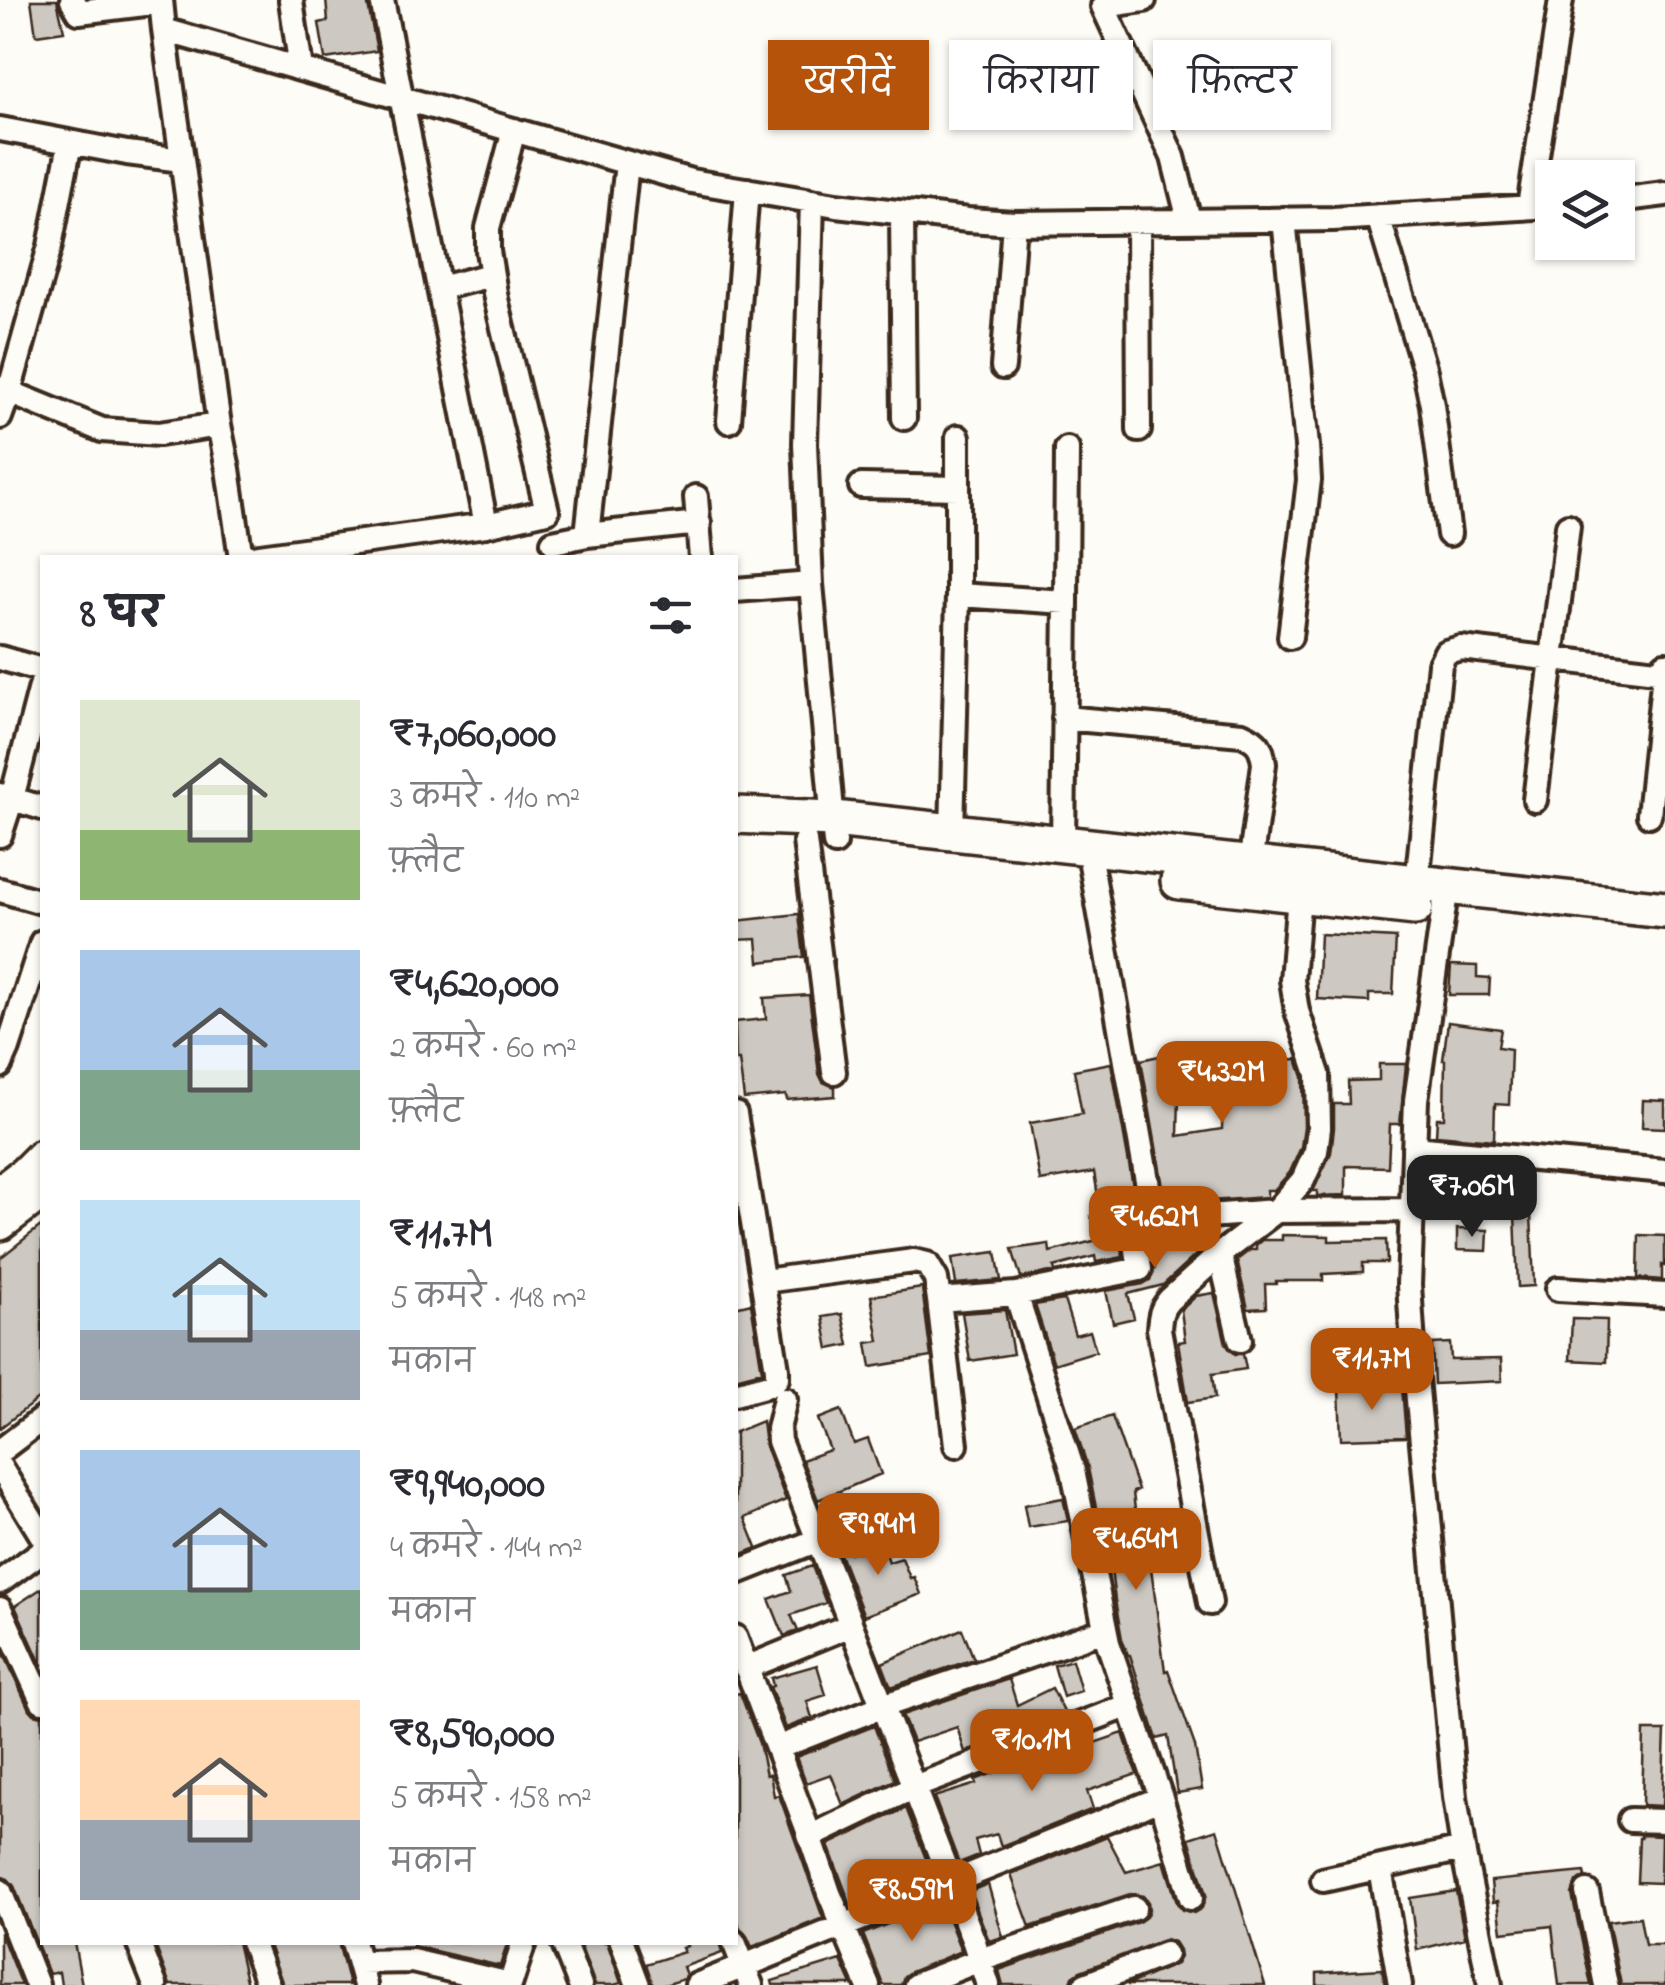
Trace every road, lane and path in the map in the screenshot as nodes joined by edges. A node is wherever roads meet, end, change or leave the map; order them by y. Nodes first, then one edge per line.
1 (72, 0) edge
2 (291, 0) edge
3 (382, 0) edge
4 (1144, 0) edge
5 (1561, 0) edge
6 (161, 1) edge
7 (164, 30) junction
8 (301, 69) junction
9 (403, 98) junction
10 (0, 130) edge
11 (514, 130) junction
12 (70, 142) junction
13 (182, 160) junction
14 (1546, 160) edge
15 (627, 163) junction
16 (747, 190) junction
17 (1665, 194) edge
18 (1635, 198) edge
19 (812, 201) junction
20 (1535, 207) edge
21 (902, 213) junction
22 (1378, 216) junction
23 (1284, 219) junction
24 (1188, 220) junction
25 (1138, 222) junction
26 (1014, 223) junction
27 (491, 275) junction
28 (440, 288) junction
29 (1003, 367) dead end
30 (5, 390) edge
31 (0, 417) edge
32 (904, 418) dead end
33 (728, 421) dead end
34 (219, 425) junction
35 (1139, 430) dead end
36 (958, 437) dead end
37 (1067, 448) dead end
38 (861, 486) dead end
39 (958, 488) junction
40 (696, 497) dead end
41 (547, 512) junction
42 (698, 523) junction
43 (486, 524) junction
44 (1568, 526) dead end
45 (1449, 534) dead end
46 (588, 536) junction
47 (555, 550) edge
48 (327, 552) edge
49 (242, 555) edge
50 (285, 555) edge
51 (702, 555) edge
52 (811, 584) junction
53 (738, 590) edge
54 (958, 594) junction
55 (1066, 602) junction
56 (1290, 637) dead end
57 (0, 658) edge
58 (1551, 658) junction
59 (1665, 664) edge
60 (40, 669) edge
61 (1665, 672) edge
62 (40, 689) edge
63 (1064, 718) junction
64 (6, 796) edge
65 (1535, 800) dead end
66 (40, 807) edge
67 (1648, 815) dead end
68 (738, 816) edge
69 (952, 832) junction
70 (825, 834) junction
71 (0, 835) edge
72 (738, 837) edge
73 (1080, 854) junction
74 (1250, 865) junction
75 (0, 890) edge
76 (1436, 893) junction
77 (1299, 896) junction
78 (40, 901) edge
79 (1665, 910) edge
80 (1665, 931) edge
81 (40, 948) edge
82 (0, 1066) edge
83 (834, 1072) dead end
84 (738, 1131) edge
85 (1414, 1148) junction
86 (40, 1160) edge
87 (1665, 1172) edge
88 (13, 1188) edge
89 (1412, 1210) junction
90 (1276, 1212) junction
91 (1154, 1220) junction
92 (0, 1222) edge
93 (1220, 1254) junction
94 (764, 1281) junction
95 (1558, 1290) dead end
96 (1016, 1294) junction
97 (1665, 1295) edge
98 (939, 1300) junction
99 (1240, 1340) dead end
100 (738, 1393) edge
101 (785, 1399) dead end
102 (40, 1421) edge
103 (956, 1445) dead end
104 (0, 1450) edge
105 (0, 1466) edge
106 (882, 1517) dead end
107 (40, 1533) edge
108 (818, 1540) junction
109 (40, 1553) edge
110 (738, 1572) edge
111 (0, 1582) edge
112 (1210, 1604) dead end
113 (0, 1609) edge
114 (850, 1626) junction
115 (1105, 1630) junction
116 (738, 1645) edge
117 (746, 1668) junction
118 (40, 1697) edge
119 (1130, 1705) junction
120 (883, 1706) junction
121 (776, 1748) junction
122 (914, 1787) junction
123 (1161, 1798) junction
124 (1630, 1820) dead end
125 (1665, 1821) edge
126 (810, 1837) junction
127 (1463, 1850) junction
128 (1380, 1868) junction
129 (1323, 1880) dead end
130 (950, 1882) junction
131 (0, 1891) edge
132 (1587, 1892) dead end
133 (1191, 1898) dead end
134 (1134, 1908) dead end
135 (842, 1926) junction
136 (139, 1945) edge
137 (253, 1945) edge
138 (523, 1945) edge
139 (565, 1945) edge
140 (623, 1945) edge
141 (735, 1945) edge
142 (356, 1952) edge
143 (414, 1952) edge
144 (1165, 1954) dead end
145 (980, 1960) junction
146 (747, 1976) edge
147 (510, 1984) edge
148 (37, 1985) edge
149 (155, 1985) edge
150 (268, 1985) edge
151 (365, 1985) edge
152 (580, 1985) edge
153 (638, 1985) edge
154 (697, 1985) edge
155 (868, 1985) edge
156 (916, 1985) edge
157 (988, 1985) edge
158 (1085, 1985) edge
159 (1400, 1985) edge
160 (1490, 1985) edge
161 (1606, 1985) edge

1 - 6 street
2 - 8 street
3 - 9 street
4 - 24 street
5 - 14 street
6 - 7 street
7 - 8 street
7 - 13 street
8 - 9 street
9 - 11 street
9 - 28 street
10 - 12 street
11 - 15 street
11 - 27 street
12 - 13 street
12 - 30 street
13 - 34 street
15 - 16 street
15 - 46 street
16 - 19 street
16 - 33 street
17 - 18 street
19 - 21 street
19 - 52 street
20 - 22 street
21 - 26 street
21 - 32 street
22 - 23 street
22 - 45 street
23 - 24 street
23 - 56 street
24 - 25 street
25 - 26 street
25 - 35 street
26 - 29 street
27 - 28 street
27 - 41 street
28 - 43 street
30 - 31 street
30 - 34 street
34 - 49 street
36 - 39 street
37 - 55 street
38 - 39 street
39 - 54 street
40 - 42 street
41 - 43 street
41 - 47 street
42 - 46 street
42 - 51 street
43 - 48 street
44 - 58 street
46 - 47 street
48 - 50 street
52 - 53 street
52 - 70 street
54 - 55 street
54 - 69 street
55 - 63 street
57 - 60 street
58 - 61 street
58 - 65 street
58 - 76 street
59 - 61 street
61 - 67 street
62 - 64 street
63 - 73 street
63 - 74 street
64 - 66 street
64 - 71 street
68 - 70 main road
69 - 70 main road
69 - 73 main road
70 - 72 main road
70 - 73 main road
70 - 83 street
73 - 74 main road
73 - 77 main road
73 - 91 street
74 - 76 main road
75 - 78 street
76 - 77 main road
76 - 79 main road
76 - 80 main road
76 - 85 street
77 - 90 street
81 - 82 street
84 - 94 street
85 - 87 street
85 - 89 street
86 - 88 main road
88 - 92 main road
89 - 90 street
89 - 127 street
90 - 91 street
90 - 93 street
91 - 96 street
93 - 99 street
93 - 112 street
94 - 98 street
94 - 100 street
95 - 97 street
96 - 98 street
96 - 115 street
98 - 103 street
101 - 108 street
102 - 104 street
105 - 107 street
106 - 108 street
108 - 110 street
108 - 114 street
109 - 111 street
113 - 118 street
114 - 117 street
114 - 120 street
115 - 119 street
115 - 120 street
116 - 117 street
117 - 121 street
119 - 122 street
119 - 123 street
120 - 121 street
120 - 122 street
121 - 126 street
122 - 126 street
122 - 130 street
123 - 130 street
123 - 133 street
124 - 125 street
126 - 135 street
127 - 128 street
127 - 160 street
128 - 129 street
128 - 159 street
130 - 135 street
130 - 145 street
131 - 148 street
132 - 161 street
134 - 145 street
135 - 146 street
135 - 155 street
136 - 149 street
137 - 150 street
138 - 147 street
139 - 152 street
140 - 153 street
141 - 146 street
142 - 143 street
142 - 151 street
143 - 147 street
144 - 158 street
145 - 156 street
145 - 157 street
146 - 154 street

